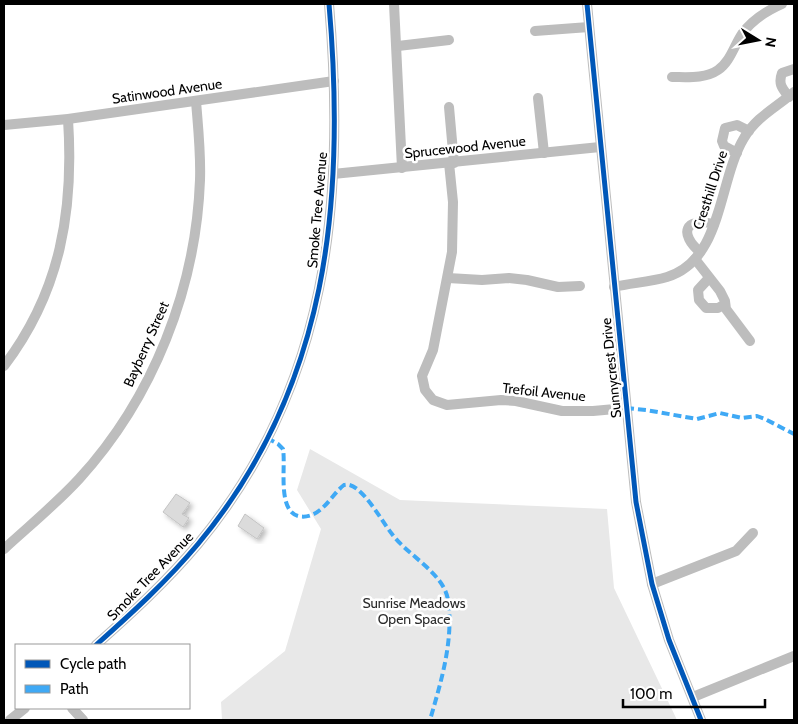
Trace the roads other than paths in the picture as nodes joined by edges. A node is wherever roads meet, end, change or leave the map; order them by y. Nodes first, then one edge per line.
1 (329, 4) edge
2 (394, 4) edge
3 (587, 4) edge
4 (782, 4) edge
5 (589, 27) junction
6 (535, 31) dead end
7 (449, 40) dead end
8 (398, 46) junction
9 (794, 69) edge
10 (672, 77) dead end
11 (334, 81) junction
12 (791, 94) edge
13 (538, 98) dead end
14 (196, 100) junction
15 (449, 107) dead end
16 (68, 119) junction
17 (4, 125) edge
18 (749, 131) junction
19 (600, 147) junction
20 (544, 153) junction
21 (736, 153) junction
22 (452, 163) junction
23 (402, 168) junction
24 (333, 174) junction
25 (714, 224) junction
26 (697, 256) junction
27 (448, 278) junction
28 (710, 278) junction
29 (580, 286) dead end
30 (614, 287) junction
31 (725, 304) junction
32 (750, 341) dead end
33 (4, 366) edge
34 (626, 408) junction
35 (753, 533) dead end
36 (4, 549) edge
37 (652, 584) junction
38 (97, 644) edge
39 (794, 656) edge
40 (692, 697) junction
41 (23, 709) edge
42 (73, 709) edge
43 (10, 720) edge
44 (83, 720) edge
45 (701, 720) edge

1 - 11 street, Smoke Tree Avenue
2 - 8 street
3 - 5 street, Sunnycrest Drive
4 - 10 street
5 - 6 street
5 - 19 street, Sunnycrest Drive
7 - 8 street
8 - 23 street
9 - 12 street
11 - 14 street, Satinwood Avenue
11 - 24 street, Smoke Tree Avenue
12 - 18 street, Cresthill Drive
13 - 20 street
14 - 16 street, Satinwood Avenue
14 - 36 street, Bayberry Street
15 - 22 street
16 - 17 street, Satinwood Avenue
16 - 33 street
18 - 21 street, Cresthill Drive
18 - 21 street
19 - 20 street, Sprucewood Avenue
19 - 30 street, Sunnycrest Drive
20 - 22 street, Sprucewood Avenue
21 - 25 street, Cresthill Drive
22 - 23 street, Sprucewood Avenue
22 - 27 street
23 - 24 street, Sprucewood Avenue
24 - 38 street, Smoke Tree Avenue
25 - 26 street, Cresthill Drive
25 - 26 street
26 - 28 street
26 - 30 street, Cresthill Drive
27 - 29 street
27 - 34 street, Trefoil Avenue
28 - 31 street
28 - 31 street
30 - 34 street, Sunnycrest Drive
31 - 32 street
34 - 37 street, Sunnycrest Drive
35 - 37 street
37 - 40 street, Sunnycrest Drive
39 - 40 street
40 - 45 street, Sunnycrest Drive
41 - 43 street
42 - 44 street

